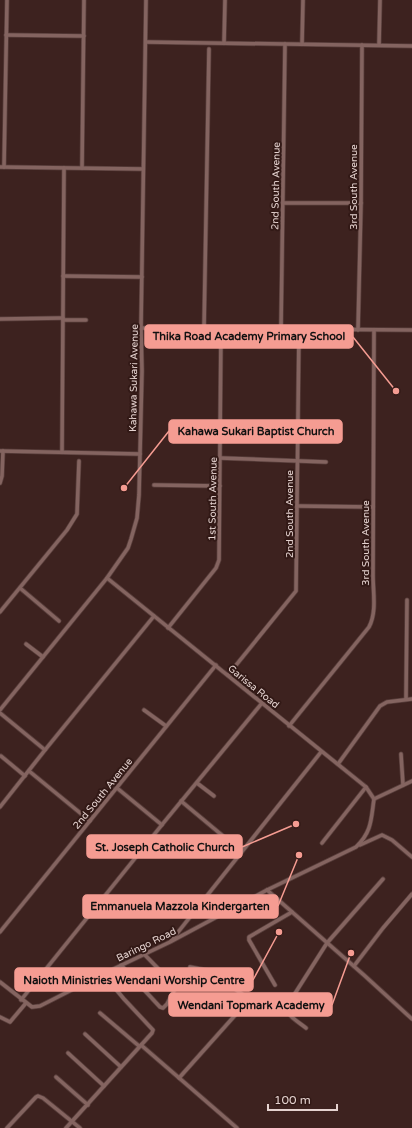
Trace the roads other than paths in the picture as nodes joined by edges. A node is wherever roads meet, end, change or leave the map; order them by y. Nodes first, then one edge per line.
1 (7, 0) edge
2 (84, 0) edge
3 (146, 0) edge
4 (225, 0) edge
5 (303, 0) edge
6 (380, 0) edge
7 (6, 35) junction
8 (84, 36) junction
9 (146, 42) junction
10 (224, 43) junction
11 (285, 44) junction
12 (302, 44) junction
13 (362, 45) junction
14 (379, 45) junction
15 (209, 46) junction
16 (412, 46) edge
17 (2, 167) edge
18 (64, 168) junction
19 (82, 168) junction
20 (144, 169) junction
21 (283, 203) junction
22 (361, 203) junction
23 (63, 276) junction
24 (142, 277) junction
25 (0, 319) edge
26 (63, 319) junction
27 (86, 320) dead end
28 (141, 328) junction
29 (204, 329) junction
30 (221, 329) junction
31 (281, 329) junction
32 (299, 330) junction
33 (358, 330) junction
34 (374, 330) junction
35 (412, 330) edge
36 (1, 451) edge
37 (62, 452) junction
38 (78, 453) junction
39 (140, 454) junction
40 (220, 458) junction
41 (297, 462) junction
42 (326, 462) dead end
43 (0, 483) edge
44 (154, 485) dead end
45 (220, 486) junction
46 (297, 506) junction
47 (374, 507) junction
48 (107, 578) junction
49 (20, 588) junction
50 (407, 600) dead end
51 (0, 612) edge
52 (154, 616) junction
53 (60, 621) dead end
54 (168, 628) junction
55 (407, 640) junction
56 (412, 640) edge
57 (26, 644) dead end
58 (43, 657) junction
59 (216, 665) junction
60 (228, 675) junction
61 (406, 699) junction
62 (412, 699) edge
63 (0, 701) edge
64 (262, 703) junction
65 (5, 704) junction
66 (144, 710) dead end
67 (0, 711) edge
68 (166, 726) junction
69 (289, 726) junction
70 (44, 750) junction
71 (321, 752) junction
72 (401, 754) dead end
73 (1, 756) edge
74 (338, 764) junction
75 (29, 771) junction
76 (25, 776) junction
77 (412, 781) edge
78 (197, 783) junction
79 (403, 785) junction
80 (366, 787) junction
81 (117, 788) junction
82 (214, 796) dead end
83 (374, 799) junction
84 (181, 801) junction
85 (0, 807) edge
86 (90, 821) junction
87 (162, 825) junction
88 (322, 844) dead end
89 (356, 847) junction
90 (241, 851) junction
91 (412, 857) edge
92 (383, 879) dead end
93 (267, 890) junction
94 (412, 894) edge
95 (292, 912) junction
96 (0, 932) edge
97 (170, 942) junction
98 (327, 942) junction
99 (144, 954) junction
100 (121, 966) junction
101 (354, 966) junction
102 (190, 967) dead end
103 (103, 974) junction
104 (0, 982) edge
105 (275, 985) dead end
106 (21, 1000) junction
107 (26, 1003) junction
108 (100, 1013) dead end
109 (0, 1017) edge
110 (412, 1019) edge
111 (306, 1028) dead end
112 (85, 1034) dead end
113 (140, 1046) junction
114 (68, 1053) dead end
115 (121, 1067) junction
116 (56, 1077) dead end
117 (180, 1078) junction
118 (104, 1086) junction
119 (88, 1105) junction
120 (73, 1122) junction
121 (7, 1128) edge
122 (66, 1128) edge
123 (80, 1128) edge
124 (237, 1128) edge

1 - 7 street
2 - 8 street
3 - 9 street, Kahawa Sukari Avenue
4 - 10 street
5 - 12 street
6 - 14 street
7 - 8 street
7 - 17 street
8 - 19 street
9 - 15 street
9 - 20 street, Kahawa Sukari Avenue
10 - 11 street
10 - 15 street
11 - 12 street
11 - 21 street, 2nd South Avenue
12 - 13 street
13 - 14 street
13 - 22 street, 3rd South Avenue
14 - 16 street
15 - 29 street
17 - 18 street
18 - 19 street
18 - 23 street
19 - 20 street
20 - 24 street, Kahawa Sukari Avenue
21 - 22 street
21 - 31 street, 2nd South Avenue
22 - 33 street, 3rd South Avenue
23 - 24 street
23 - 26 street
24 - 28 street, Kahawa Sukari Avenue
25 - 26 street
26 - 27 street
26 - 37 street
28 - 29 street
28 - 39 street, Kahawa Sukari Avenue
29 - 30 street
30 - 31 street
30 - 40 street, 1st South Avenue
31 - 32 street
32 - 33 street
32 - 41 street, 2nd South Avenue
33 - 34 street
34 - 35 street
34 - 47 street, 3rd South Avenue
36 - 37 street
36 - 43 street
37 - 38 street
38 - 39 street
38 - 49 street
39 - 48 street, Kahawa Sukari Avenue
40 - 41 street
40 - 45 street, 1st South Avenue
41 - 42 street
41 - 46 street, 2nd South Avenue
44 - 45 street
45 - 54 street, 1st South Avenue
46 - 47 street
46 - 60 street, 2nd South Avenue
47 - 69 street, 3rd South Avenue
48 - 52 street, Garissa Road
48 - 58 street, Kahawa Sukari Avenue
49 - 51 street
49 - 53 street
50 - 55 street
52 - 54 street, Garissa Road
52 - 70 street
54 - 59 street, Garissa Road
55 - 56 street
55 - 61 street
57 - 58 street
58 - 65 street, Kahawa Sukari Avenue
59 - 60 street, Garissa Road
59 - 68 street, 2nd South Avenue
60 - 64 street, Garissa Road
61 - 62 street
61 - 74 street
63 - 65 street
64 - 69 street, Garissa Road
64 - 78 street
65 - 67 street, Kahawa Sukari Avenue
66 - 68 street
67 - 70 street
68 - 81 street, 2nd South Avenue
69 - 71 street, Garissa Road
70 - 75 street
71 - 74 street, Garissa Road
71 - 90 street
72 - 79 street
73 - 76 street
74 - 80 street, Garissa Road
75 - 76 street
75 - 86 street
76 - 85 street
77 - 79 street
78 - 82 street
78 - 84 street
79 - 83 street
80 - 83 street, Garissa Road
80 - 88 street
81 - 86 street, 2nd South Avenue
81 - 87 street
83 - 89 street, Baringo Road
84 - 87 street
84 - 90 street
86 - 96 street, 2nd South Avenue
87 - 106 street
89 - 91 street
89 - 93 street, Baringo Road
90 - 97 street
92 - 98 street
93 - 95 street
93 - 97 street, Baringo Road
94 - 101 street
95 - 98 street
95 - 105 street
97 - 99 street, Baringo Road
98 - 101 street
98 - 111 street
99 - 100 street, Baringo Road
99 - 100 street
100 - 103 street, Baringo Road
101 - 110 street
102 - 117 street
103 - 107 street, Baringo Road
103 - 113 street
104 - 106 street, Baringo Road
106 - 107 street, Baringo Road
107 - 109 street
108 - 113 street
112 - 115 street
113 - 115 street
113 - 117 street
114 - 118 street
115 - 118 street
116 - 119 street
117 - 124 street
118 - 119 street
119 - 120 street
120 - 121 street
120 - 122 street
120 - 123 street

